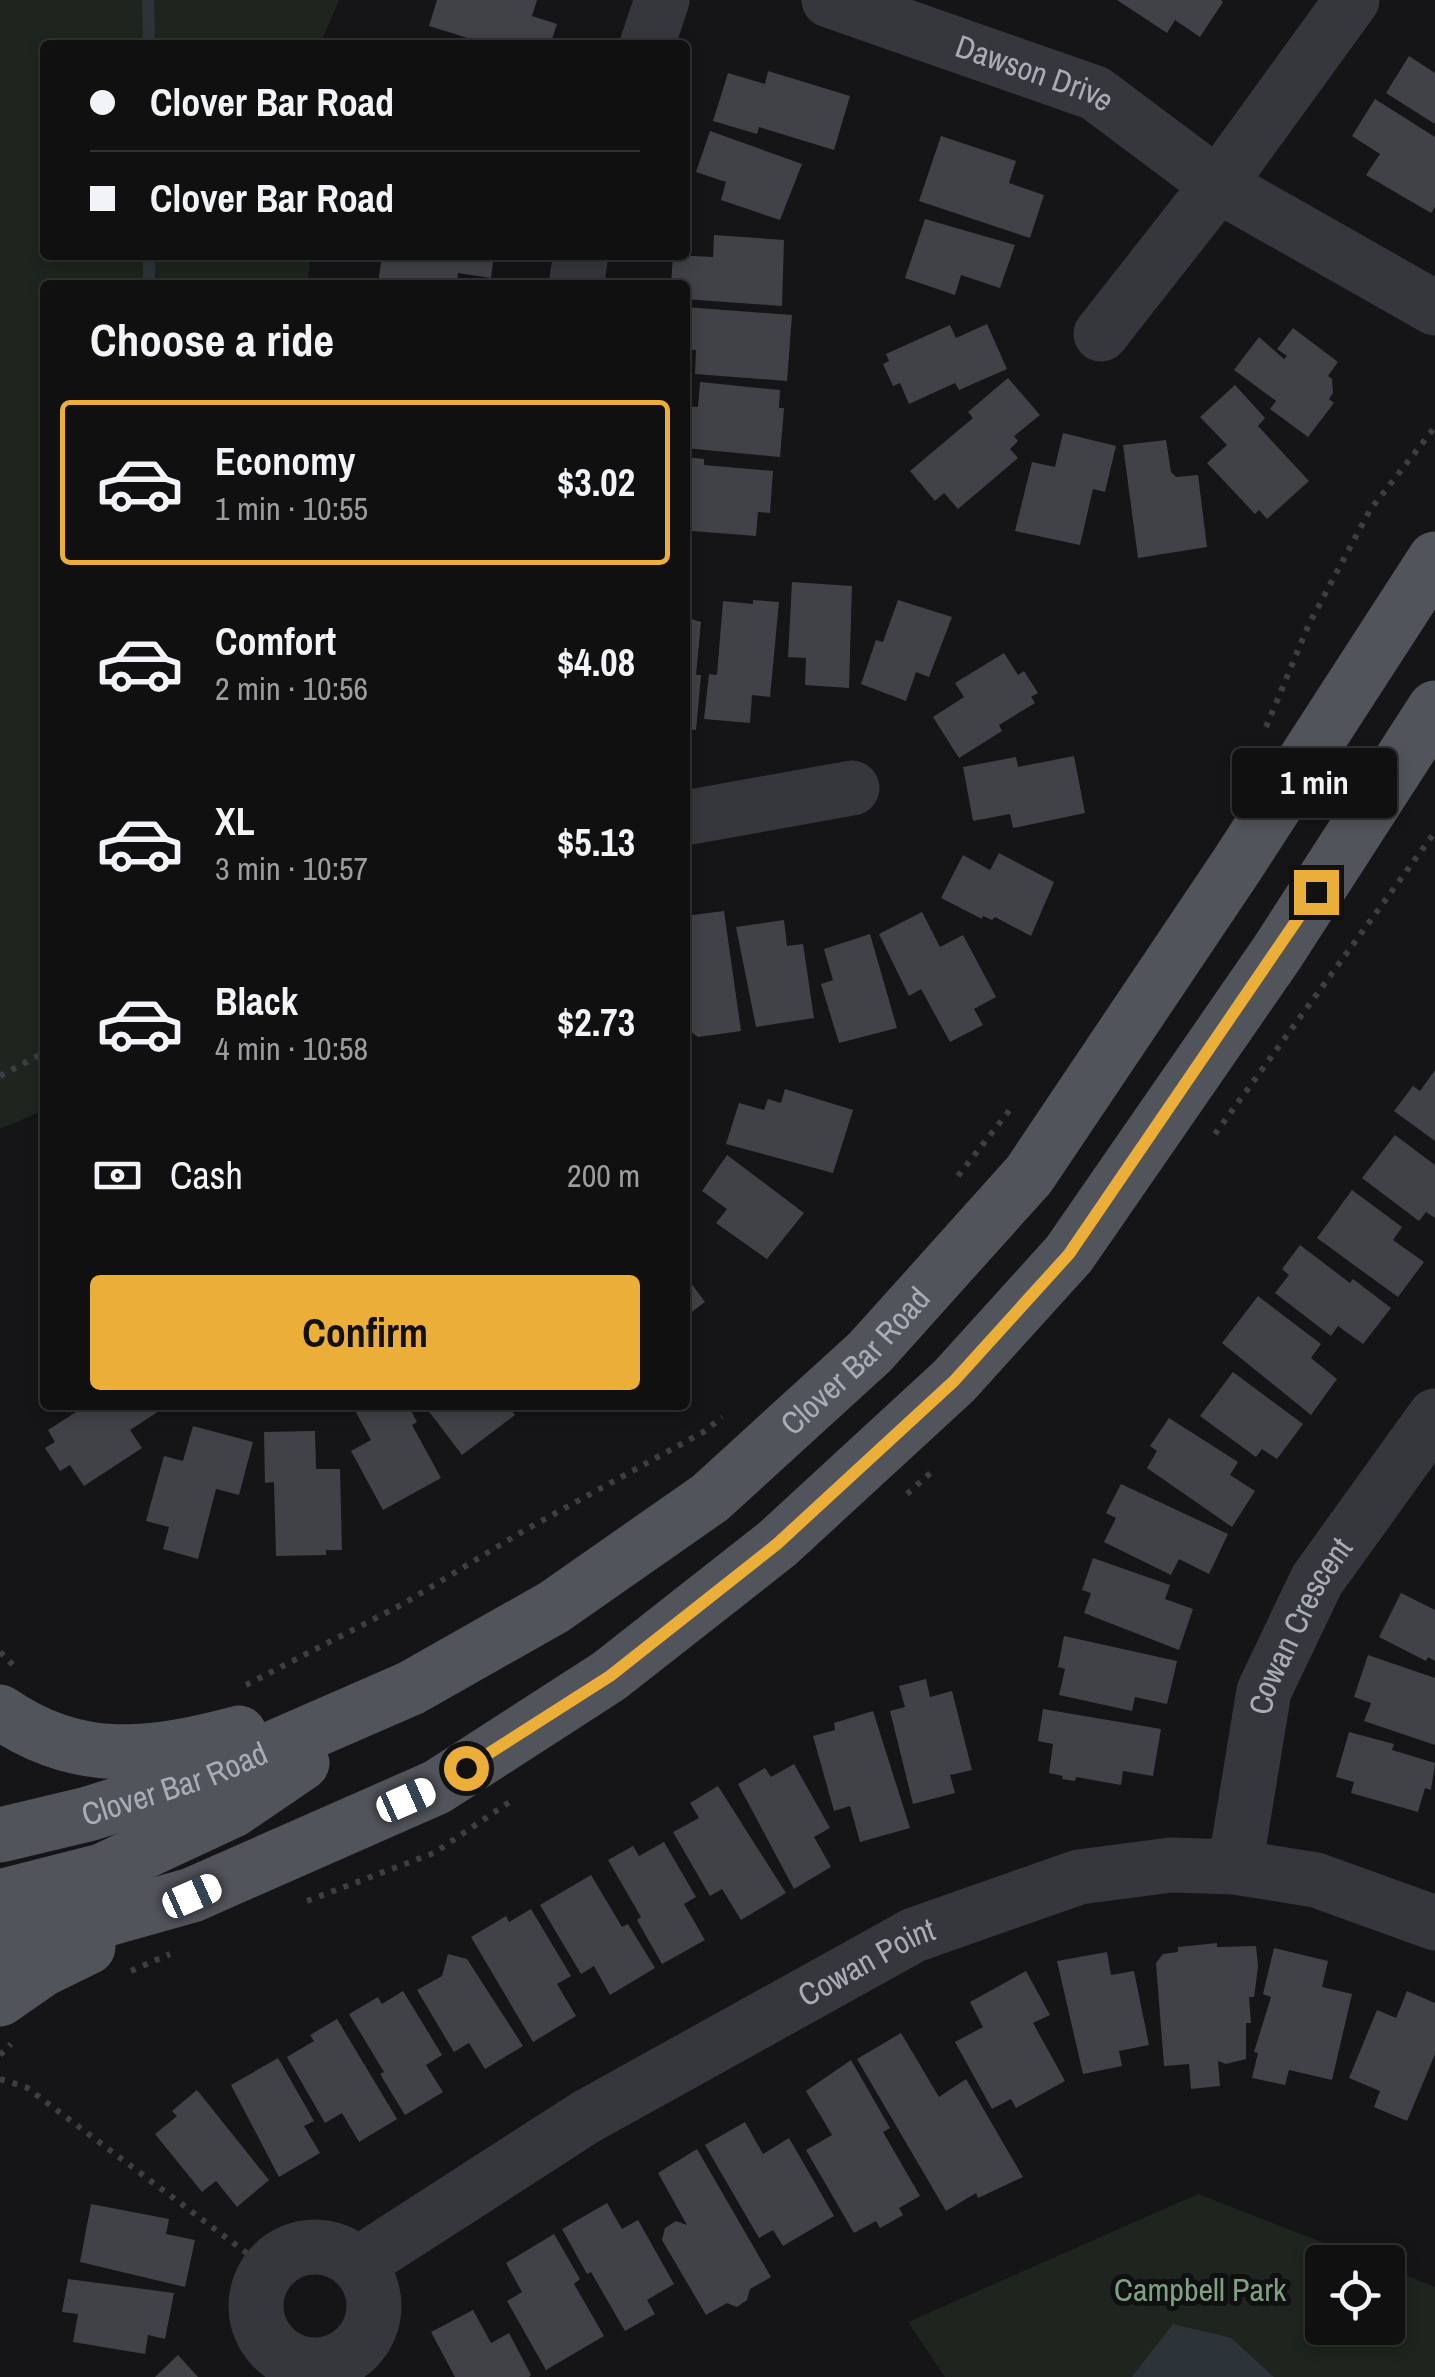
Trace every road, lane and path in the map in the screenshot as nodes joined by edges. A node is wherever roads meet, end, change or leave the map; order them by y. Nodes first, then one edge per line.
1 (662, 0) edge
2 (829, 0) edge
3 (1352, 0) edge
4 (649, 40) edge
5 (1218, 185) junction
6 (1435, 308) edge
7 (1101, 334) dead end
8 (1435, 427) edge
9 (1435, 559) edge
10 (1435, 708) edge
11 (1263, 733) dead end
12 (852, 788) dead end
13 (690, 817) edge
14 (40, 1055) edge
15 (0, 1076) edge
16 (1018, 1098) dead end
17 (950, 1187) dead end
18 (732, 1408) dead end
19 (1435, 1416) edge
20 (0, 1652) edge
21 (230, 1688) dead end
22 (411, 1688) junction
23 (12, 1692) edge
24 (0, 1835) edge
25 (1235, 1867) junction
26 (192, 1896) junction
27 (0, 1897) edge
28 (1435, 1923) edge
29 (0, 1949) edge
30 (0, 1999) edge
31 (0, 2079) edge
32 (358, 2264) junction
33 (268, 2269) junction
34 (299, 2370) edge

1 - 4 street
2 - 5 street, Dawson Drive
3 - 5 street
5 - 6 street, Dawson Drive
5 - 7 street
8 - 11 path
9 - 22 main road, Clover Bar Road
10 - 26 main road
12 - 13 street
14 - 15 path
16 - 17 path
18 - 21 path
19 - 25 street, Cowan Crescent
20 - 23 path
22 - 23 main road
22 - 24 main road, Clover Bar Road
22 - 27 main road
25 - 28 street, Cowan Point
25 - 32 street, Cowan Point
26 - 29 main road
26 - 30 main road
31 - 33 path
32 - 33 street
32 - 34 street
33 - 34 street

